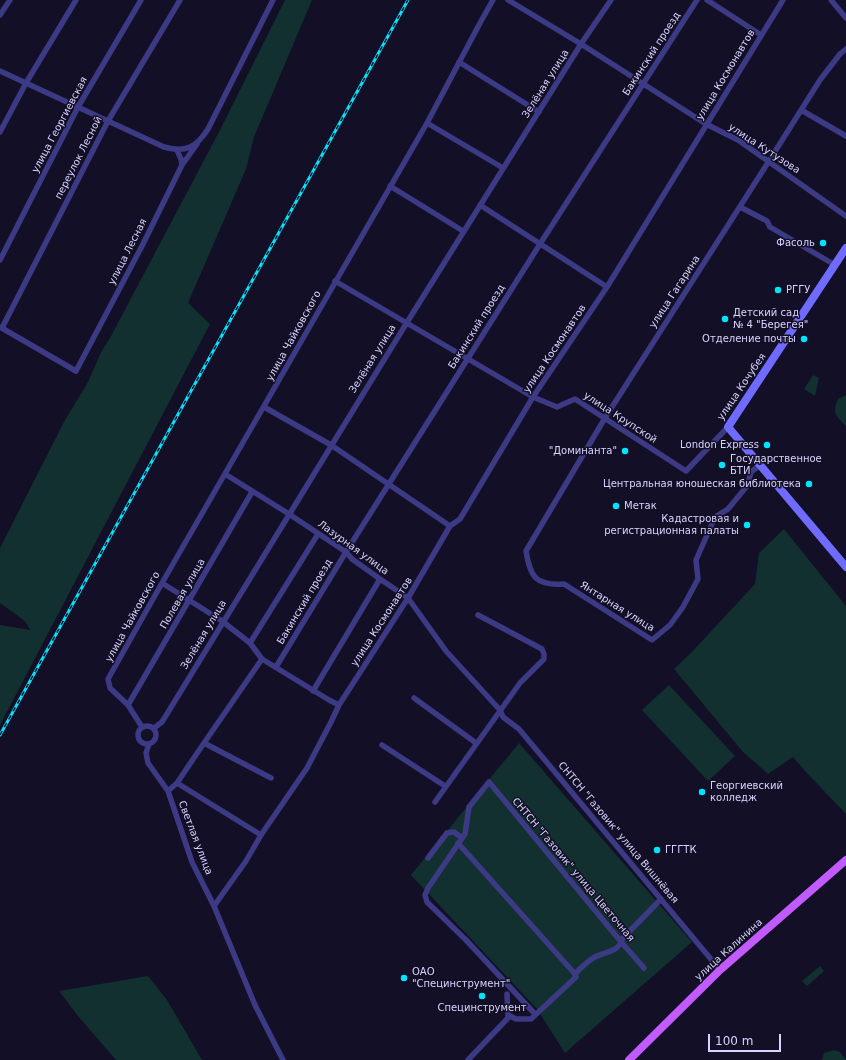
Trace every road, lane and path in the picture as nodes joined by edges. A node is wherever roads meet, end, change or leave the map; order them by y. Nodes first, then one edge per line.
1 (10, 0) edge
2 (76, 0) edge
3 (141, 0) edge
4 (180, 0) edge
5 (273, 0) edge
6 (493, 0) edge
7 (508, 0) edge
8 (611, 0) edge
9 (697, 0) edge
10 (707, 0) edge
11 (783, 0) edge
12 (830, 0) edge
13 (0, 15) edge
14 (846, 18) edge
15 (761, 35) junction
16 (581, 44) junction
17 (846, 49) edge
18 (459, 62) junction
19 (0, 71) edge
20 (26, 83) junction
21 (644, 84) junction
22 (78, 107) junction
23 (801, 110) junction
24 (539, 112) junction
25 (108, 121) junction
26 (427, 123) junction
27 (706, 124) junction
28 (0, 132) edge
29 (846, 136) edge
30 (199, 142) junction
31 (177, 150) junction
32 (768, 161) junction
33 (182, 165) junction
34 (504, 168) junction
35 (390, 186) junction
36 (480, 205) junction
37 (740, 207) junction
38 (846, 216) edge
39 (463, 231) junction
40 (540, 244) junction
41 (846, 248) edge
42 (0, 260) edge
43 (835, 265) junction
44 (335, 281) junction
45 (607, 287) junction
46 (406, 324) junction
47 (1, 328) edge
48 (469, 358) junction
49 (533, 397) junction
50 (264, 407) junction
51 (605, 418) junction
52 (728, 427) junction
53 (331, 445) junction
54 (760, 465) junction
55 (686, 471) joint
56 (225, 474) junction
57 (389, 485) junction
58 (252, 492) junction
59 (289, 514) junction
60 (450, 526) junction
61 (318, 534) junction
62 (526, 551) joint
63 (346, 552) junction
64 (846, 567) edge
65 (380, 579) junction
66 (162, 583) junction
67 (408, 598) junction
68 (190, 601) junction
69 (478, 616) dead end
70 (222, 621) junction
71 (250, 643) junction
72 (262, 659) junction
73 (276, 667) junction
74 (313, 691) junction
75 (414, 698) dead end
76 (128, 705) junction
77 (339, 705) junction
78 (500, 710) junction
79 (142, 727) junction
80 (154, 728) junction
81 (204, 743) junction
82 (476, 743) junction
83 (149, 744) junction
84 (382, 745) dead end
85 (271, 778) dead end
86 (178, 783) junction
87 (445, 786) junction
88 (168, 791) junction
89 (434, 802) dead end
90 (261, 835) junction
91 (460, 840) junction
92 (428, 858) dead end
93 (846, 860) edge
94 (661, 899) junction
95 (214, 906) junction
96 (622, 943) junction
97 (644, 968) dead end
98 (720, 970) junction
99 (575, 974) junction
100 (507, 994) dead end
101 (508, 1014) junction
102 (535, 1014) junction
103 (284, 1060) edge
104 (468, 1060) edge
105 (630, 1060) edge

1 - 13 street
2 - 20 street
3 - 22 street, улица Георгиевская
4 - 25 street, переулок Лесной
5 - 30 street, улица Лесная
6 - 18 street, улица Чайковского
7 - 16 street, улица Кутузова
8 - 16 street, Зелёная улица
9 - 21 street, Бакинский проезд
10 - 15 street
11 - 15 street, улица Космонавтов
12 - 14 street
15 - 27 street, улица Космонавтов
16 - 21 street, улица Кутузова
16 - 24 street, Зелёная улица
17 - 23 street, улица Гагарина
18 - 24 street
18 - 26 street, улица Чайковского
19 - 20 street
20 - 22 street
20 - 28 street
21 - 27 street, улица Кутузова
21 - 40 street, Бакинский проезд
22 - 25 street
22 - 42 street, улица Георгиевская
23 - 29 street
23 - 32 street, улица Гагарина
24 - 34 street, Зелёная улица
25 - 31 street
25 - 47 street, переулок Лесной
26 - 34 street
26 - 35 street, улица Чайковского
27 - 32 street, улица Кутузова
27 - 45 street, улица Космонавтов
30 - 31 street
30 - 33 street, улица Лесная
31 - 33 street
32 - 37 street, улица Гагарина
32 - 38 street, улица Кутузова
33 - 47 street, улица Лесная
34 - 36 street, Зелёная улица
35 - 39 street
35 - 44 street, улица Чайковского
36 - 39 street, Зелёная улица
36 - 40 street
37 - 43 street
37 - 51 street, улица Гагарина
39 - 46 street, Зелёная улица
40 - 45 street
40 - 48 street, Бакинский проезд
41 - 43 main road, улица Кочубея
43 - 52 main road, улица Кочубея
44 - 46 street, улица Крупской
44 - 50 street, улица Чайковского
45 - 49 street, улица Космонавтов
46 - 48 street, улица Крупской
46 - 53 street, Зелёная улица
48 - 49 street, улица Крупской
48 - 57 street, Бакинский проезд
49 - 51 street, улица Крупской
49 - 60 street, улица Космонавтов
50 - 53 street
50 - 56 street, улица Чайковского
51 - 55 street, улица Крупской
51 - 62 street, улица Гагарина
52 - 54 main road
52 - 55 street, улица Кочубея
53 - 57 street
53 - 59 street, Зелёная улица
54 - 62 street, Янтарная улица
54 - 64 main road
56 - 58 street, Лазурная улица
56 - 66 street, улица Чайковского
57 - 60 street
57 - 63 street, Бакинский проезд
58 - 59 street, Лазурная улица
58 - 68 street, Полевая улица
59 - 61 street, Лазурная улица
59 - 70 street, Зелёная улица
60 - 67 street, улица Космонавтов
61 - 63 street, Лазурная улица
61 - 71 street
63 - 65 street, Лазурная улица
63 - 73 street, Бакинский проезд
65 - 67 street, Лазурная улица
65 - 74 street
66 - 68 street
66 - 76 street, улица Чайковского
67 - 77 street, улица Космонавтов
67 - 78 street, Лазурная улица
68 - 70 street
68 - 76 street, Полевая улица
69 - 78 street
70 - 71 street
70 - 80 street, Зелёная улица
71 - 72 street
72 - 73 street
72 - 81 street, Светлая улица
73 - 74 street
74 - 77 street
75 - 82 street
76 - 79 street
77 - 90 street, улица Космонавтов
78 - 82 street
78 - 94 street, СНТСН "Газовик" улица Вишнёвая
79 - 80 street
79 - 83 street
80 - 83 street
81 - 85 street
81 - 86 street, Светлая улица
82 - 87 street
83 - 88 street
84 - 87 street
86 - 88 street, Светлая улица
86 - 90 street
87 - 89 street
88 - 95 street, Светлая улица
90 - 95 street, улица Космонавтов
91 - 92 street
91 - 96 street, СНТСН "Газовик" улица Цветочная
91 - 99 street
91 - 102 street
93 - 98 main road, улица Калинина
94 - 96 street
94 - 98 street, СНТСН "Газовик" улица Вишнёвая
95 - 103 street, Светлая улица
96 - 97 street, СНТСН "Газовик" улица Цветочная
96 - 99 street
98 - 105 main road, улица Калинина
99 - 102 street
100 - 101 street
101 - 102 street
101 - 104 street

